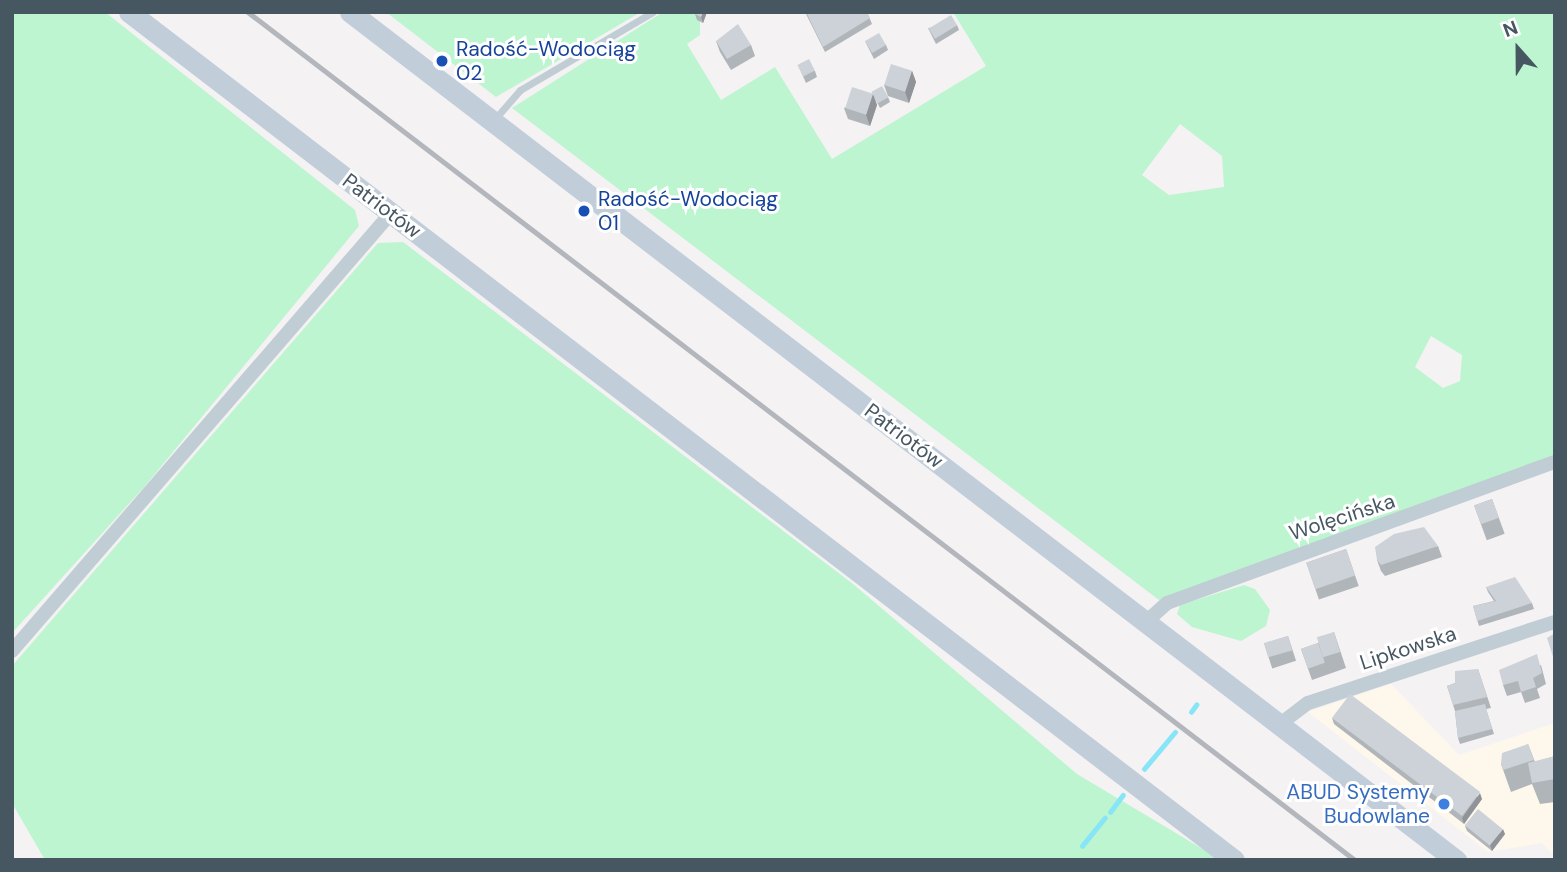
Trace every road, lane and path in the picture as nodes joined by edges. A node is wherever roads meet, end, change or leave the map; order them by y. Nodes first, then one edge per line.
1 (129, 12) edge
2 (350, 12) edge
3 (653, 12) edge
4 (493, 121) junction
5 (391, 213) junction
6 (1555, 462) edge
7 (1147, 621) junction
8 (1555, 622) edge
9 (12, 651) edge
10 (1280, 724) junction
11 (1234, 860) edge
12 (1456, 860) edge

1 - 5 main road, Patriotów
2 - 4 main road, Patriotów
3 - 4 lane
4 - 7 main road, Patriotów
5 - 9 street
5 - 11 main road, Patriotów
6 - 7 street, Wolęcińska
7 - 10 main road, Patriotów
8 - 10 street, Lipkowska
10 - 12 main road, Patriotów

